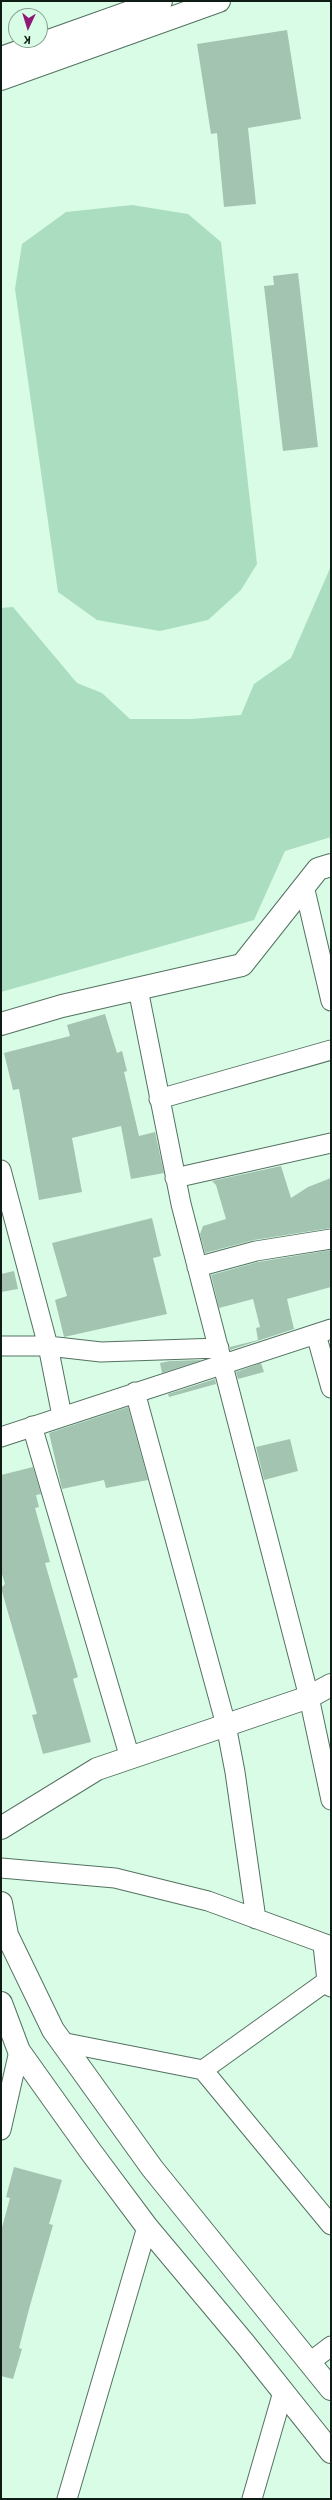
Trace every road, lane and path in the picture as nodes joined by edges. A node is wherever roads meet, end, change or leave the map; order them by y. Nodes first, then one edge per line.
1 (161, 1) edge
2 (219, 1) edge
3 (1, 58) edge
4 (1, 79) edge
5 (331, 865) edge
6 (304, 886) junction
7 (138, 989) junction
8 (330, 993) edge
9 (1, 1024) edge
10 (331, 1050) edge
11 (159, 1099) junction
12 (331, 1143) edge
13 (1, 1170) edge
14 (176, 1178) junction
15 (331, 1238) edge
16 (198, 1267) junction
17 (323, 1332) edge
18 (1, 1346) edge
19 (48, 1346) junction
20 (221, 1355) junction
21 (331, 1388) edge
22 (135, 1392) junction
23 (62, 1416) junction
24 (32, 1426) junction
25 (1, 1437) edge
26 (331, 1685) edge
27 (309, 1697) junction
28 (226, 1725) junction
29 (130, 1758) junction
30 (331, 1800) edge
31 (1, 1828) edge
32 (1, 1868) edge
33 (1, 1903) edge
34 (256, 1919) junction
35 (327, 1946) edge
36 (329, 1984) edge
37 (1, 2003) edge
38 (61, 2042) junction
39 (19, 2051) junction
40 (202, 2070) junction
41 (1, 2130) edge
42 (331, 2225) edge
43 (147, 2227) junction
44 (331, 2346) edge
45 (310, 2362) junction
46 (331, 2389) edge
47 (283, 2392) junction
48 (331, 2452) edge
49 (67, 2499) edge
50 (252, 2499) edge

1 - 3 street
2 - 4 street
5 - 6 street
6 - 7 street
6 - 8 street
7 - 9 street
7 - 11 street
10 - 11 street
11 - 14 street
12 - 14 street
13 - 19 street
14 - 16 street
15 - 16 street
16 - 20 street
17 - 20 street
17 - 21 street
18 - 19 street
19 - 20 street
19 - 23 street
20 - 22 street
20 - 27 street
22 - 23 street
22 - 28 street
23 - 24 street
24 - 25 street
24 - 29 street
26 - 27 street
27 - 28 street
27 - 30 street
28 - 29 street
28 - 34 street
29 - 31 street
32 - 34 street
33 - 38 street
34 - 35 street
35 - 36 street
36 - 40 street
37 - 39 street
38 - 40 street
38 - 45 street
39 - 41 street
39 - 43 street
40 - 42 street
43 - 47 street
43 - 49 street
44 - 45 street
45 - 46 street
47 - 48 street
47 - 50 street

